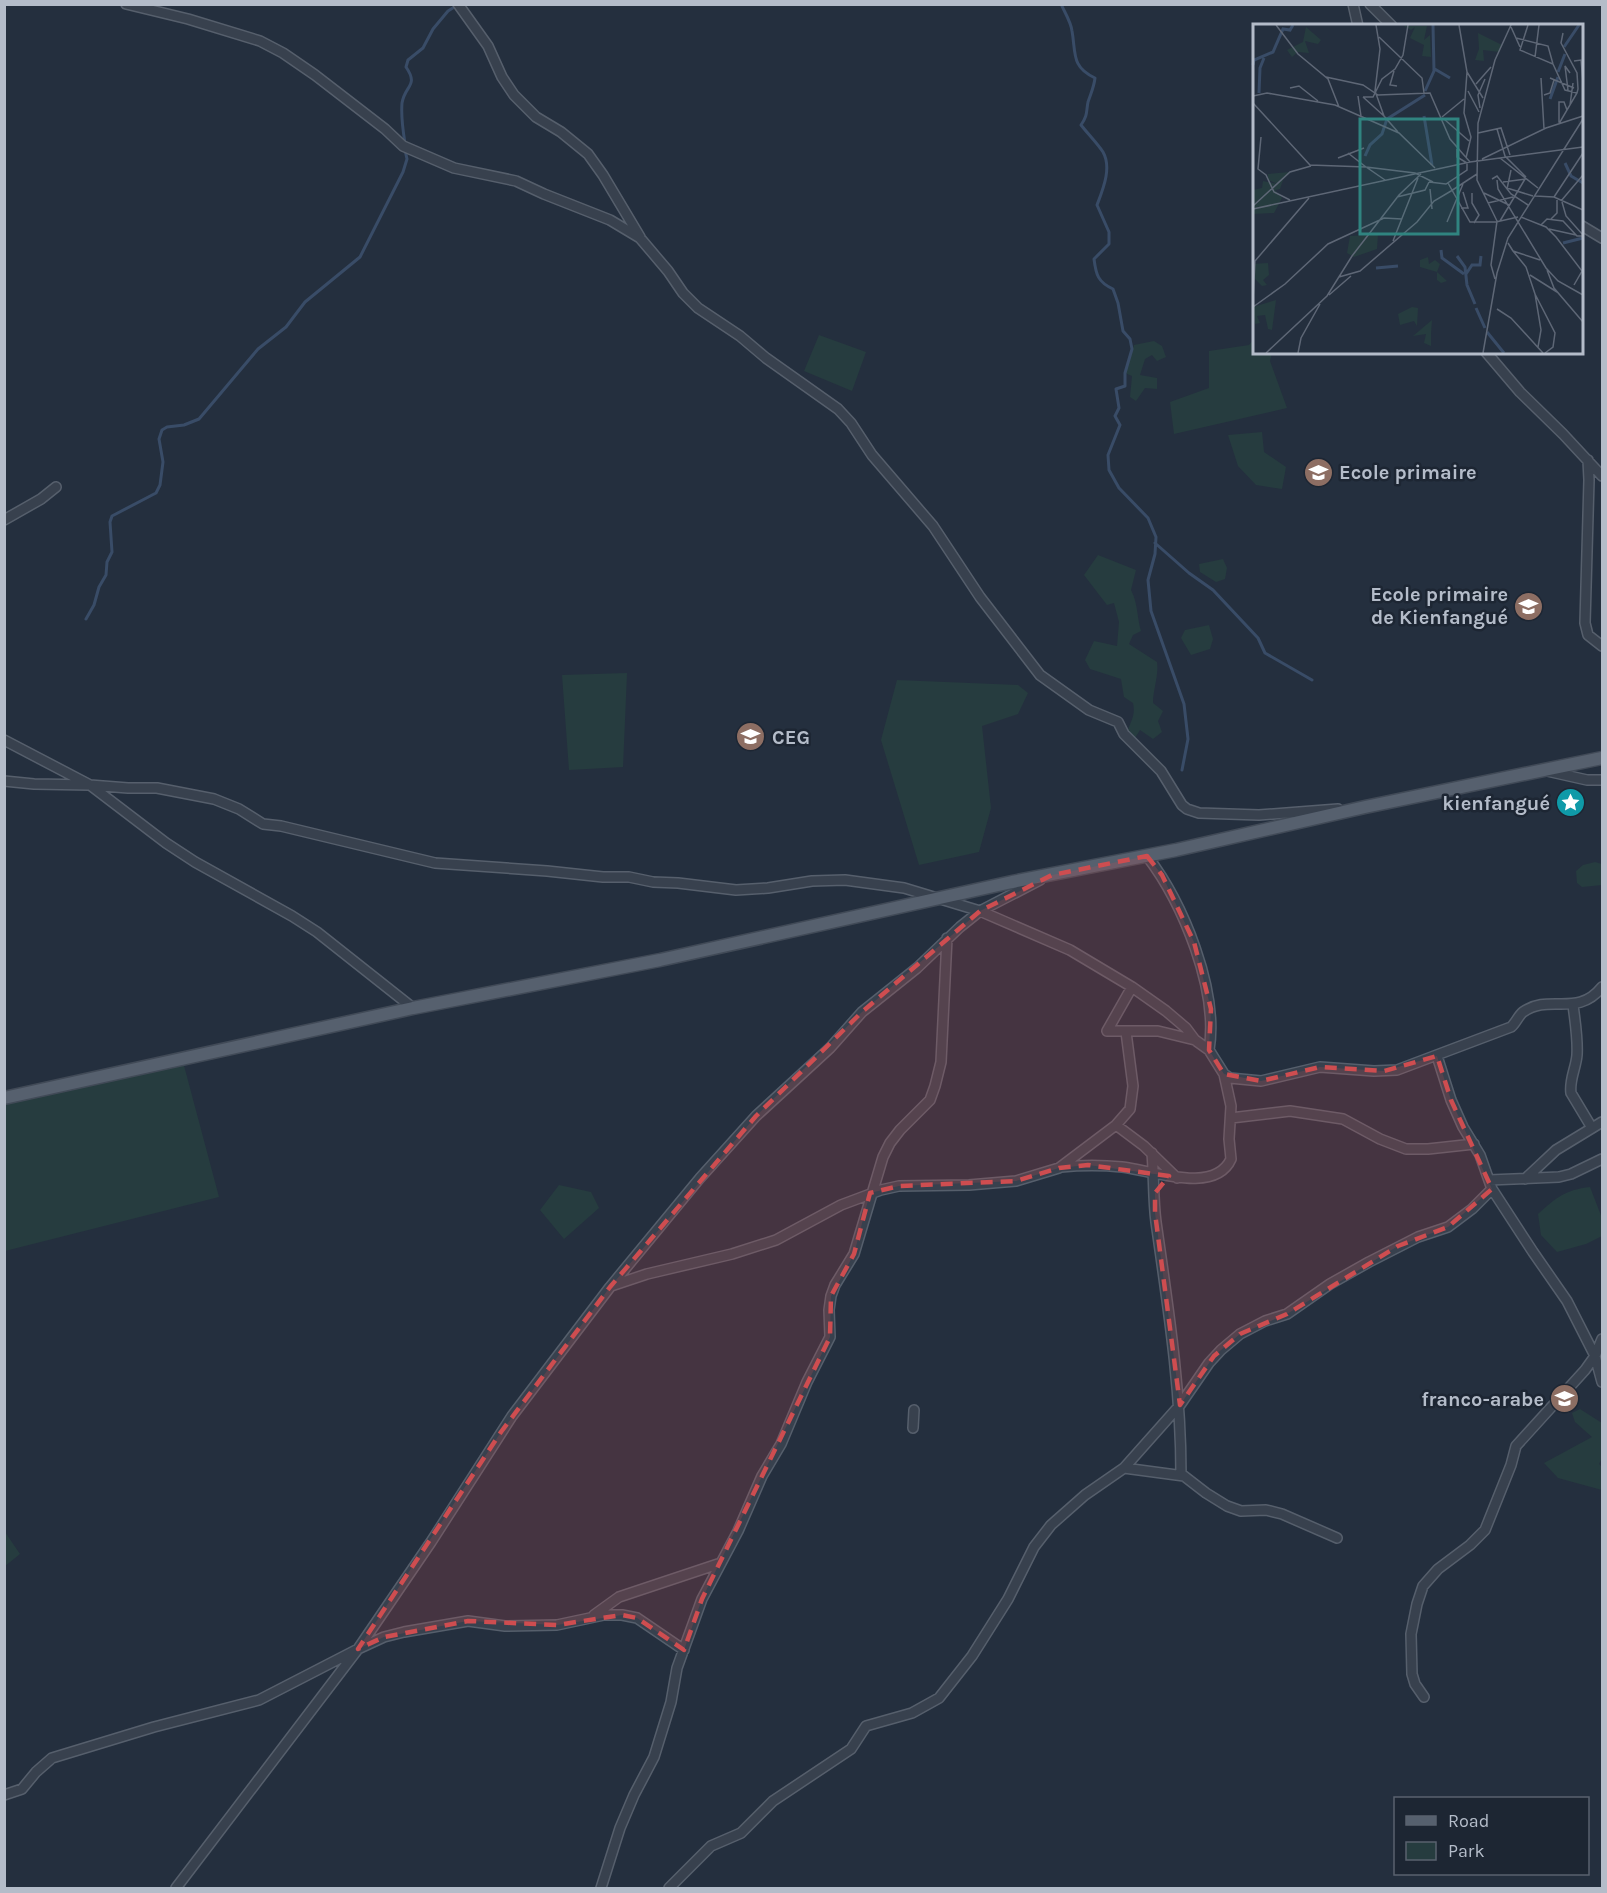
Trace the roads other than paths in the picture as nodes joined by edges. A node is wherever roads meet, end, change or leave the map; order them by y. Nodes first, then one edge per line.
1 (126, 4) edge
2 (458, 4) edge
3 (1353, 4) edge
4 (1371, 4) edge
5 (1358, 24) edge
6 (1390, 24) edge
7 (1583, 227) edge
8 (640, 238) junction
9 (1602, 238) edge
10 (1488, 354) edge
11 (1588, 459) junction
12 (1602, 476) edge
13 (56, 487) dead end
14 (4, 520) edge
15 (1602, 646) edge
16 (4, 740) edge
17 (1602, 758) edge
18 (1545, 771) junction
19 (1602, 780) edge
20 (4, 781) edge
21 (90, 785) junction
22 (1365, 807) junction
23 (1147, 856) junction
24 (1052, 875) junction
25 (941, 898) junction
26 (980, 911) junction
27 (947, 938) junction
28 (1132, 987) junction
29 (1602, 987) edge
30 (1573, 1005) junction
31 (413, 1008) junction
32 (1126, 1032) junction
33 (1195, 1040) junction
34 (1209, 1050) junction
35 (1437, 1056) junction
36 (1224, 1074) junction
37 (4, 1098) edge
38 (1231, 1118) junction
39 (1602, 1122) edge
40 (1116, 1125) junction
41 (1592, 1128) junction
42 (1473, 1144) junction
43 (1152, 1153) junction
44 (1602, 1159) edge
45 (1059, 1168) junction
46 (1154, 1173) junction
47 (1173, 1178) junction
48 (1525, 1179) junction
49 (1491, 1184) junction
50 (870, 1193) junction
51 (1155, 1193) junction
52 (610, 1287) junction
53 (1602, 1339) edge
54 (1595, 1356) junction
55 (1602, 1382) edge
56 (1180, 1405) junction
57 (914, 1410) dead end
58 (913, 1428) dead end
59 (1124, 1468) junction
60 (1180, 1474) junction
61 (1337, 1538) dead end
62 (718, 1564) junction
63 (590, 1618) junction
64 (358, 1649) junction
65 (684, 1650) junction
66 (1424, 1697) dead end
67 (4, 1795) edge
68 (176, 1888) edge
69 (601, 1888) edge
70 (669, 1888) edge

1 - 8 street
2 - 8 street
3 - 5 street
4 - 6 street
7 - 9 street
8 - 22 street
10 - 11 street
11 - 12 street
11 - 15 street
13 - 14 street
16 - 21 street
17 - 18 main road
18 - 19 street
18 - 22 main road
20 - 21 street
21 - 25 street
21 - 31 street
22 - 23 main road
23 - 24 main road
23 - 34 street
24 - 25 main road
24 - 26 street
25 - 26 street
25 - 31 main road
26 - 27 street
26 - 28 street
27 - 50 street
27 - 52 street
28 - 32 street
28 - 33 street
29 - 30 street
30 - 35 street
30 - 41 street
31 - 37 main road
32 - 33 street
32 - 40 street
33 - 34 street
34 - 36 street
35 - 36 street
35 - 42 street
36 - 38 street
38 - 42 street
38 - 47 street
39 - 41 street
40 - 43 street
40 - 45 street
41 - 48 street
42 - 49 street
43 - 46 street
43 - 47 street
44 - 48 street
45 - 46 street
45 - 50 street
46 - 47 street
46 - 51 street
47 - 51 street
48 - 49 street
49 - 54 street
49 - 56 street
50 - 52 street
50 - 62 street
51 - 56 street
52 - 64 street
53 - 54 street
54 - 55 street
54 - 66 street
56 - 59 street
56 - 60 street
57 - 58 street
59 - 60 street
59 - 70 street
60 - 61 street
62 - 63 street
62 - 65 street
63 - 64 street
63 - 65 street
64 - 67 street
64 - 68 street
65 - 69 street

